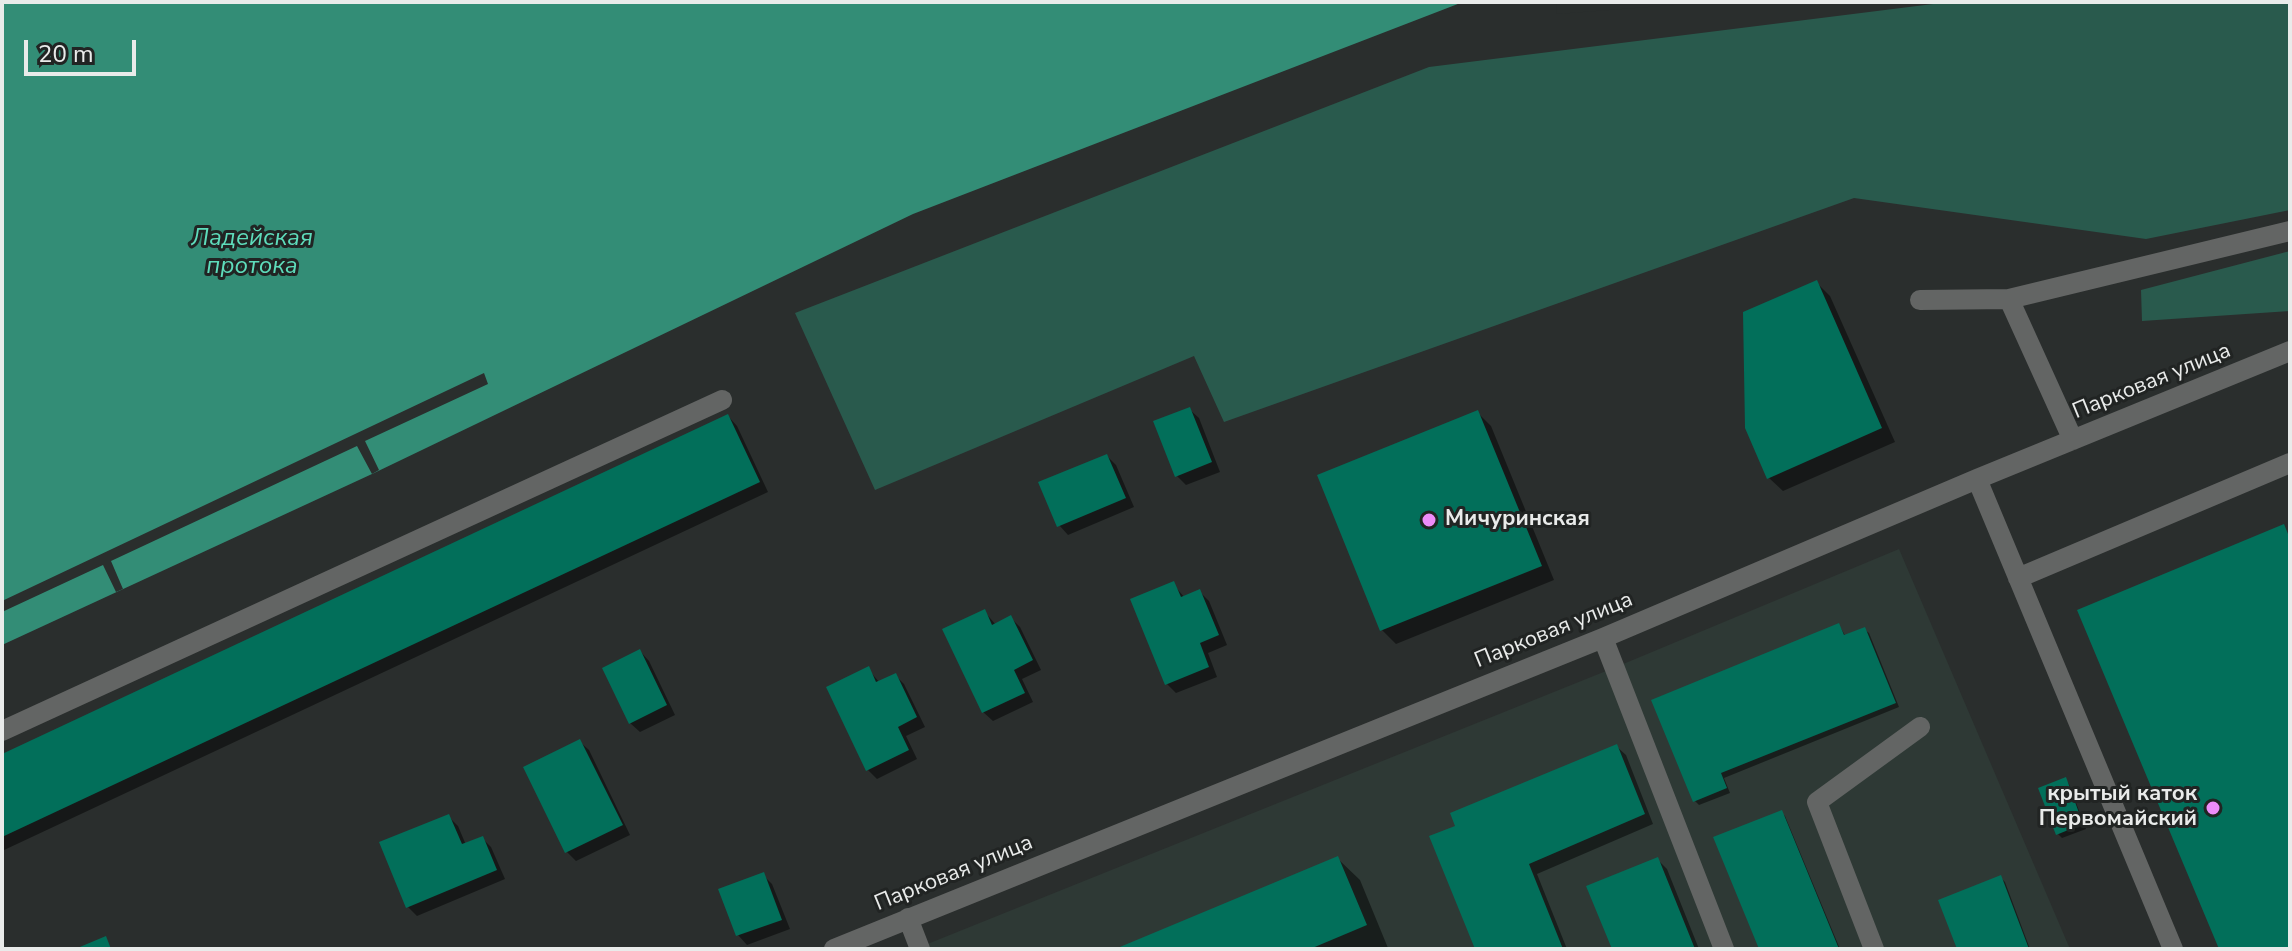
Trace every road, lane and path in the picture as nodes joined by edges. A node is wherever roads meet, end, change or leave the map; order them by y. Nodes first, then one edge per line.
1 (2290, 231) edge
2 (2009, 299) junction
3 (1920, 300) dead end
4 (2290, 351) edge
5 (722, 400) dead end
6 (2073, 440) junction
7 (2290, 463) edge
8 (1977, 479) junction
9 (2018, 578) junction
10 (1603, 638) junction
11 (1920, 727) dead end
12 (2, 731) edge
13 (908, 918) junction
14 (834, 949) edge
15 (920, 949) edge
16 (1724, 949) edge
17 (1874, 949) edge
18 (2173, 949) edge

1 - 2 street
2 - 3 street
2 - 6 street
4 - 6 street, Парковая улица
5 - 12 street
6 - 8 street, Парковая улица
7 - 9 street
8 - 9 street
8 - 10 street, Парковая улица
9 - 18 street
10 - 13 street, Парковая улица
10 - 16 street
11 - 17 street
13 - 14 street, Парковая улица
13 - 15 street

